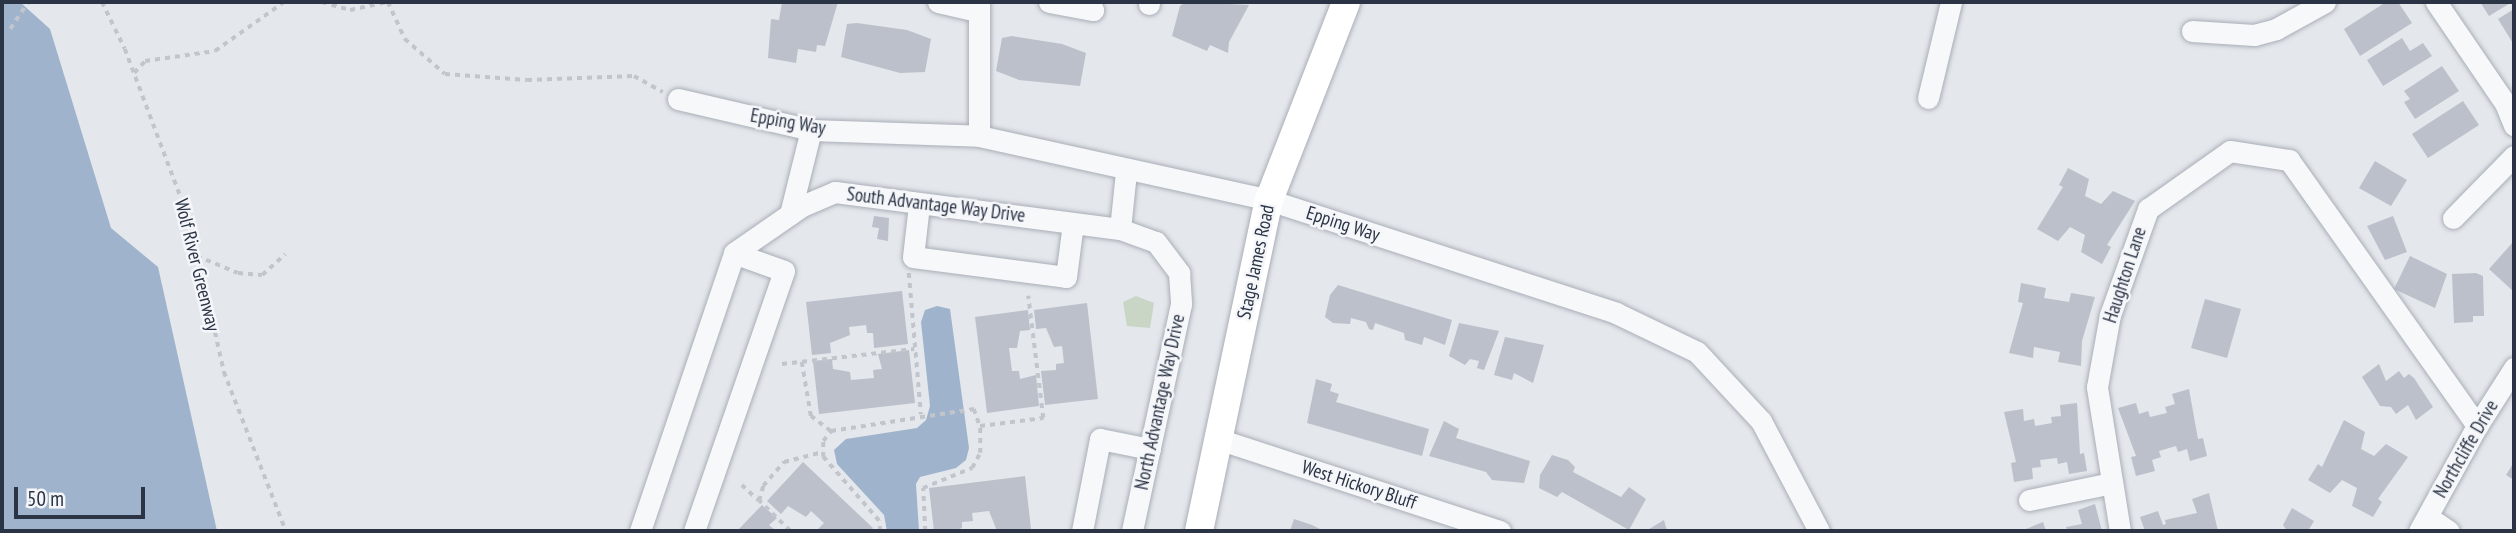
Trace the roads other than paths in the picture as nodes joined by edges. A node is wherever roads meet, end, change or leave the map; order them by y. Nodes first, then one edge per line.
1 (938, 2) edge
2 (1049, 2) edge
3 (1346, 2) edge
4 (1951, 2) edge
5 (2325, 2) edge
6 (2436, 2) edge
7 (977, 6) edge
8 (1093, 10) dead end
9 (2192, 31) dead end
10 (1928, 98) dead end
11 (678, 99) road end
12 (2514, 125) edge
13 (811, 130) junction
14 (979, 136) junction
15 (2514, 156) edge
16 (1126, 172) junction
17 (1269, 200) junction
18 (919, 205) junction
19 (790, 214) junction
20 (2453, 218) dead end
21 (1073, 223) junction
22 (1120, 229) junction
23 (734, 253) junction
24 (1179, 273) joint
25 (2514, 368) edge
26 (2477, 426) junction
27 (1218, 439) junction
28 (1150, 449) junction
29 (2112, 483) junction
30 (2029, 500) dead end
31 (2423, 524) edge
32 (640, 531) edge
33 (694, 531) edge
34 (1082, 531) edge
35 (1132, 531) edge
36 (1199, 531) edge
37 (1500, 531) edge
38 (1819, 531) edge
39 (2120, 531) edge
40 (2449, 531) edge

1 - 7 street
2 - 8 street
3 - 17 main road, Stage James Road
4 - 10 street
5 - 9 street
6 - 12 street
7 - 14 street
11 - 13 street, Epping Way
13 - 14 street, Epping Way
13 - 19 street
14 - 16 street, Epping Way
15 - 20 street
16 - 17 street, Epping Way
16 - 22 street
17 - 27 main road, Stage James Road
17 - 38 street, Epping Way
18 - 19 street, South Advantage Way Drive
18 - 21 street, South Advantage Way Drive
18 - 21 street
19 - 23 street, South Advantage Way Drive
21 - 22 street, South Advantage Way Drive
22 - 24 street, South Advantage Way Drive
23 - 32 street
23 - 33 street
24 - 28 street, North Advantage Way Drive
25 - 26 street, Northcliffe Drive
26 - 29 street, Haughton Lane
26 - 31 street, Northcliffe Drive
27 - 36 main road, Stage James Road
27 - 37 street, West Hickory Bluff
28 - 34 street
28 - 35 street, North Advantage Way Drive
29 - 30 street
29 - 39 street, Haughton Lane
31 - 40 street

